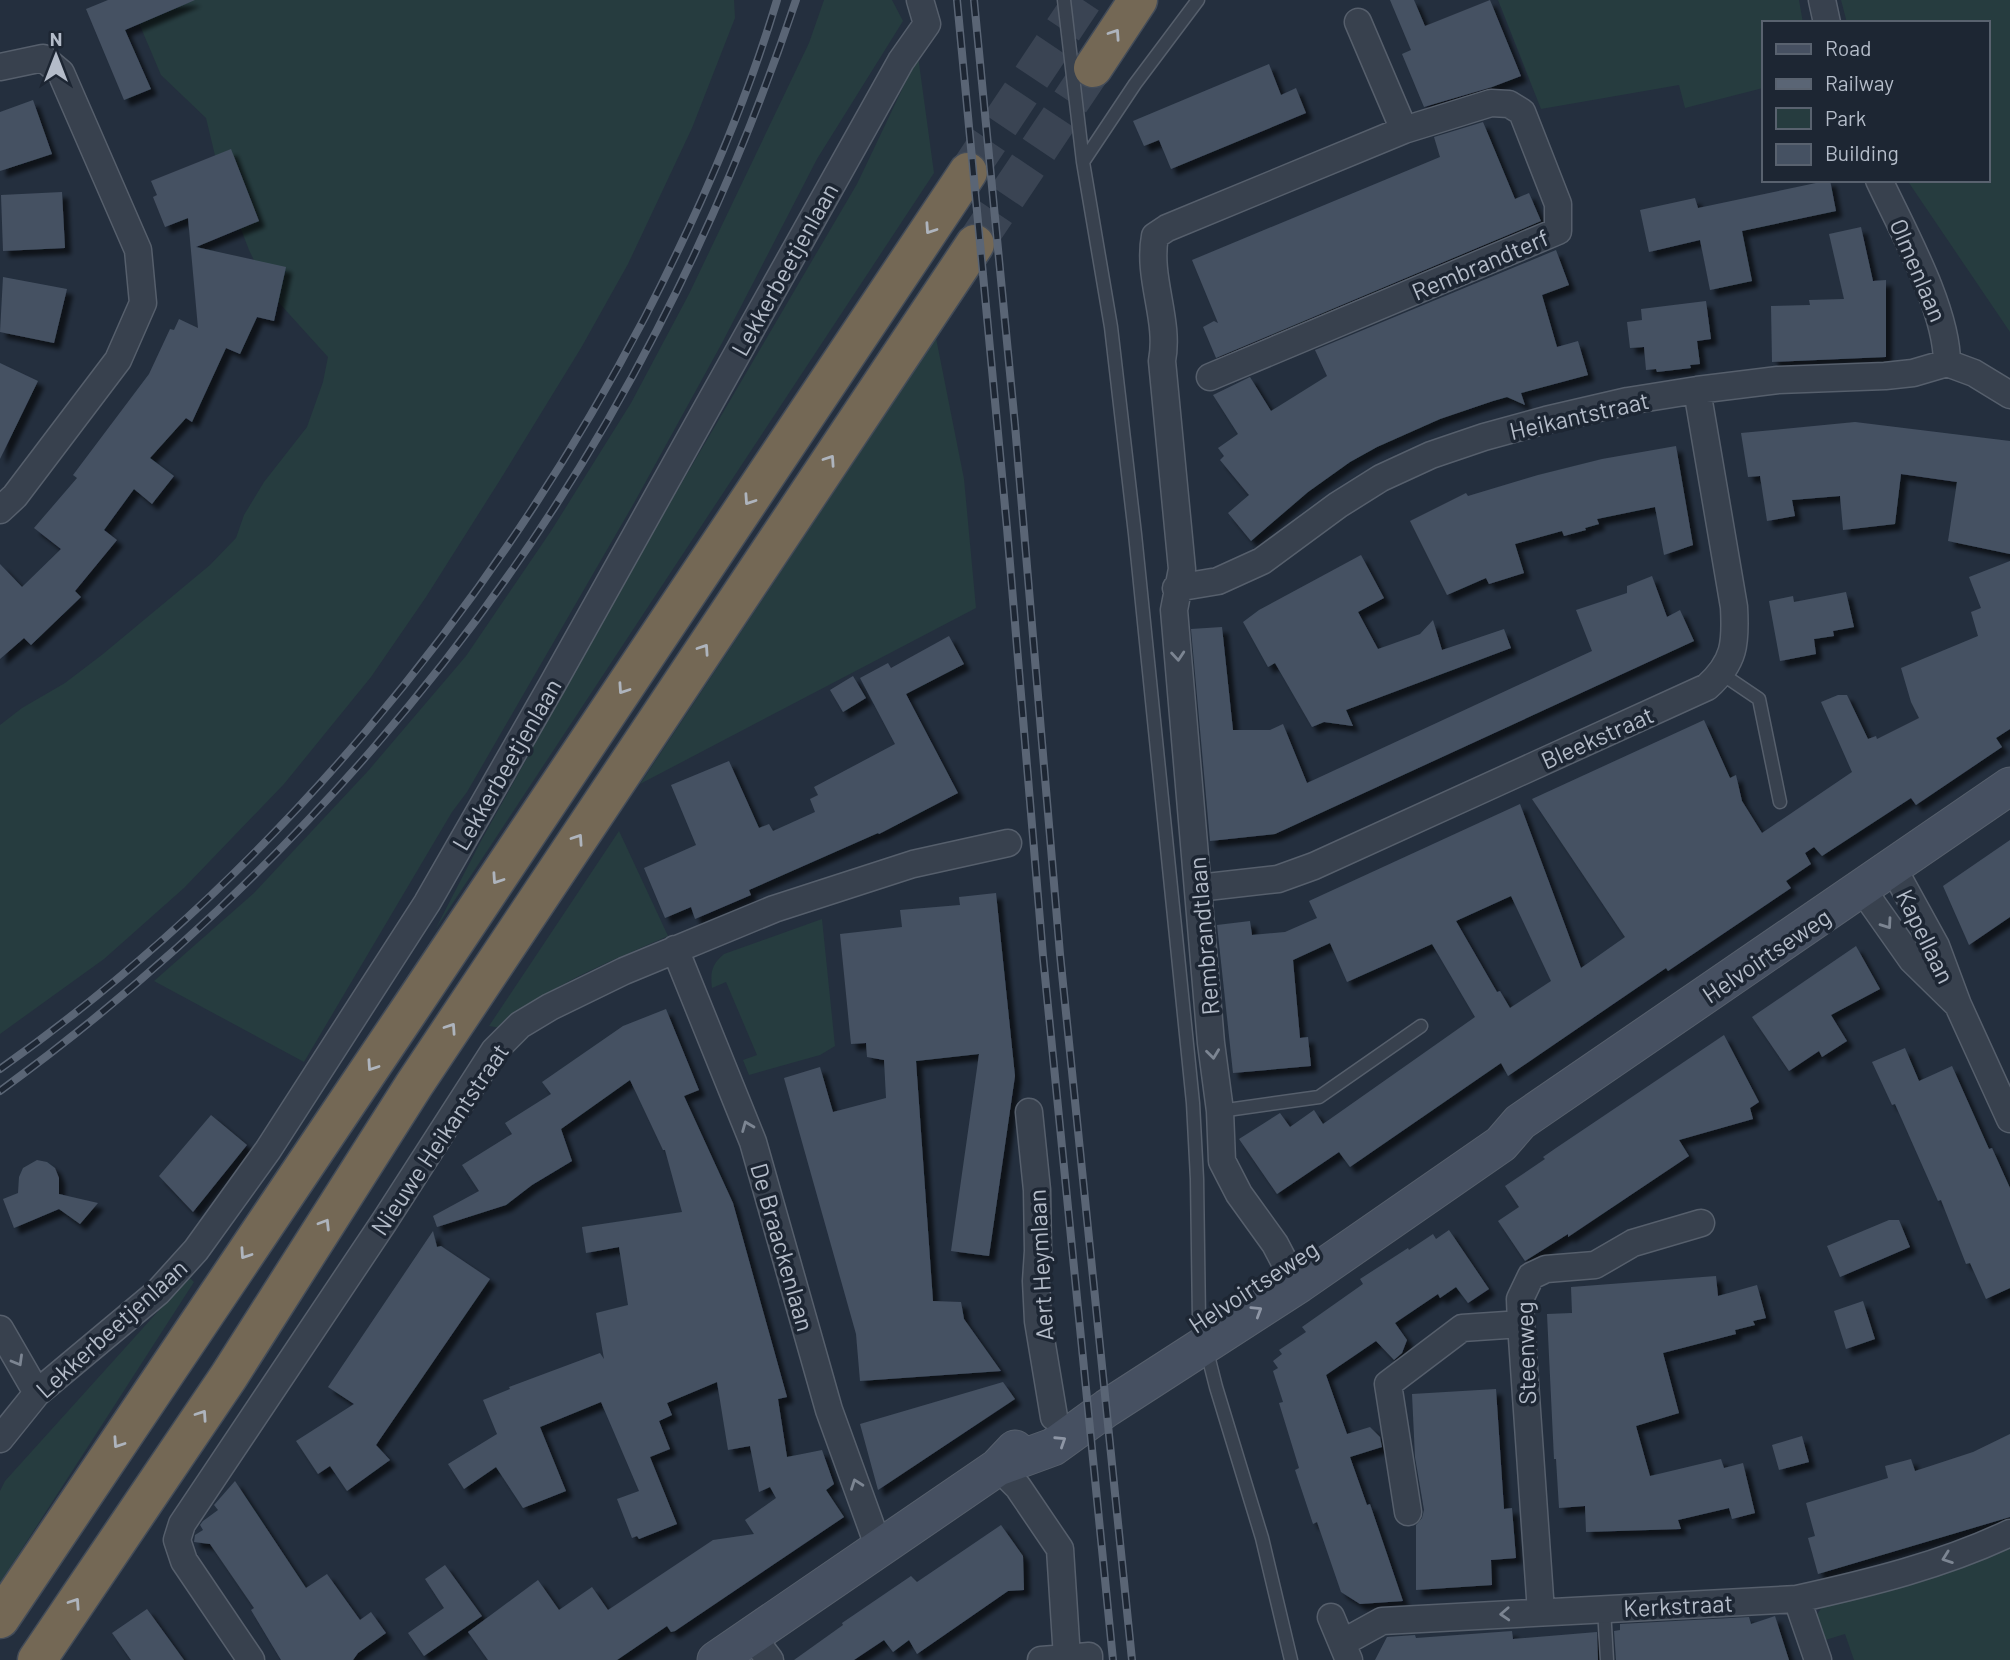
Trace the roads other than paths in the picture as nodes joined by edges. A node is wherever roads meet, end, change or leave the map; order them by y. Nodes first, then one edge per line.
1 (1065, 0) edge
2 (1138, 0) edge
3 (1198, 0) edge
4 (1822, 0) edge
5 (923, 12) edge
6 (1827, 21) edge
7 (1359, 22) dead end
8 (0, 67) edge
9 (1093, 68) tunnel mouth
10 (1404, 130) junction
11 (1083, 162) junction
12 (968, 172) tunnel mouth
13 (1880, 182) edge
14 (975, 244) tunnel mouth
15 (1947, 363) junction
16 (1210, 377) dead end
17 (1697, 390) junction
18 (2010, 395) edge
19 (0, 510) edge
20 (1176, 588) junction
21 (1722, 674) junction
22 (2010, 786) edge
23 (1780, 802) dead end
24 (1008, 843) dead end
25 (1893, 868) junction
26 (1198, 888) junction
27 (1862, 889) junction
28 (675, 949) junction
29 (1958, 1004) junction
30 (1421, 1026) dead end
31 (1220, 1111) junction
32 (1028, 1112) dead end
33 (2010, 1119) edge
34 (1520, 1122) junction
35 (1701, 1223) dead end
36 (1286, 1265) junction
37 (1521, 1324) junction
38 (0, 1329) edge
39 (1203, 1332) junction
40 (37, 1393) junction
41 (1054, 1417) junction
42 (0, 1440) edge
43 (998, 1467) junction
44 (1408, 1512) dead end
45 (2010, 1533) edge
46 (879, 1548) junction
47 (1797, 1599) junction
48 (1604, 1608) junction
49 (1541, 1612) junction
50 (1331, 1617) dead end
51 (0, 1619) edge
52 (763, 1651) edge
53 (1345, 1651) edge
54 (1078, 1659) edge
55 (37, 1660) edge
56 (251, 1660) edge
57 (716, 1660) edge
58 (1041, 1660) edge
59 (1291, 1660) edge
60 (1607, 1660) edge
61 (1818, 1660) edge

1 - 11 lane
9 -> 2 highway
3 - 11 lane
4 - 6 street
5 - 40 street, Lekkerbeetjenlaan
7 - 10 street
8 - 19 street
10 - 16 street, Rembrandterf
10 - 20 street, Rembrandterf
11 - 39 lane
12 -> 51 highway
13 - 15 street, Olmenlaan
55 -> 14 highway
15 - 17 street, Heikantstraat
15 - 18 street
17 - 20 street, Heikantstraat
17 - 21 street
20 -> 26 street, Rembrandtlaan
21 - 23 lane
21 - 26 street, Bleekstraat
22 - 25 main road, Helvoirtseweg
24 - 28 street, Nieuwe Heikantstraat
25 - 27 main road, Helvoirtseweg
25 - 29 street, Kapellaan
26 -> 31 street, Rembrandtlaan
27 -> 29 street, Kapellaan
27 - 34 main road, Helvoirtseweg
46 -> 28 street, De Braackenlaan
28 - 56 street, Nieuwe Heikantstraat
29 - 33 street, Kapellaan
30 - 31 lane
31 - 36 street, Rembrandtlaan
32 - 41 street, Aert Heymlaan
34 - 36 main road, Helvoirtseweg
39 -> 34 main road, Helvoirtseweg
35 - 37 street, Steenweg
36 - 39 main road, Helvoirtseweg
37 - 44 street
37 - 49 street, Steenweg
38 -> 40 street
39 - 41 main road, Helvoirtseweg
43 -> 39 main road, Helvoirtseweg
39 - 59 lane
40 - 42 street, Lekkerbeetjenlaan
41 - 43 main road, Helvoirtseweg
43 - 46 main road, Helvoirtseweg
43 - 54 street
45 -> 47 street, Kerkstraat
46 - 52 main road, Helvoirtseweg
47 - 48 street, Kerkstraat
47 - 61 street
48 - 49 street, Kerkstraat
48 - 60 lane
49 -> 53 street, Kerkstraat
50 - 53 street
52 - 57 main road, Helvoirtseweg
54 - 58 street

